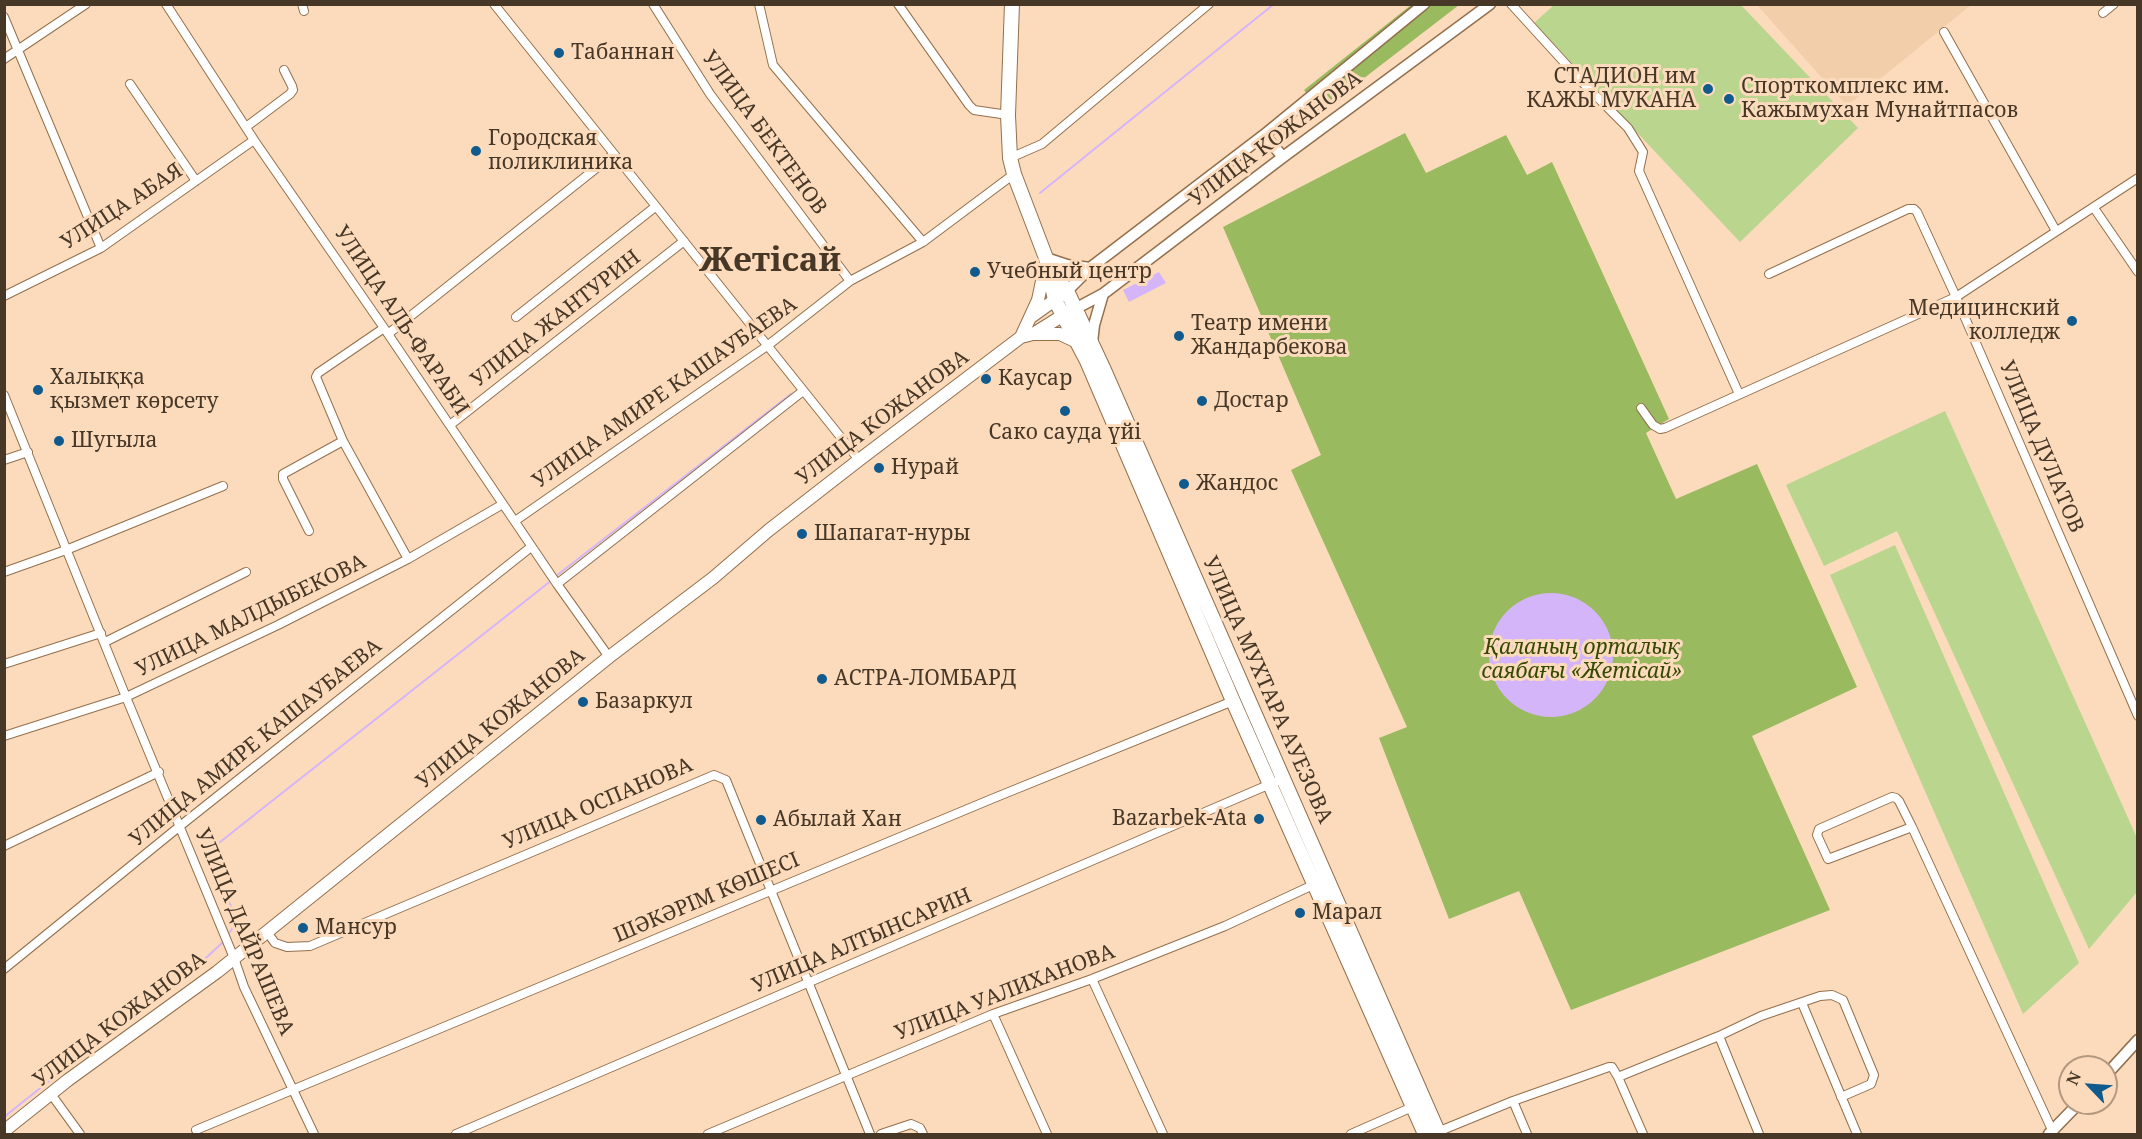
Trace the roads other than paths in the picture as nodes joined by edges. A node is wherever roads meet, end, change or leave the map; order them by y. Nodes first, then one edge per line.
1 (86, 4) edge
2 (166, 4) edge
3 (494, 4) edge
4 (653, 4) edge
5 (759, 4) edge
6 (898, 4) edge
7 (1012, 4) edge
8 (1209, 4) edge
9 (1424, 4) edge
10 (1490, 4) edge
11 (1511, 4) edge
12 (2114, 4) edge
13 (2103, 12) dead end
14 (4, 17) edge
15 (1944, 32) dead end
16 (18, 50) junction
17 (4, 59) edge
18 (284, 70) dead end
19 (130, 84) dead end
20 (1008, 115) junction
21 (246, 128) junction
22 (1264, 135) junction
23 (254, 140) junction
24 (614, 154) junction
25 (1283, 157) junction
26 (1010, 158) junction
27 (1014, 174) junction
28 (2138, 178) edge
29 (196, 181) junction
30 (655, 207) junction
31 (2094, 208) junction
32 (2056, 231) junction
33 (684, 241) junction
34 (923, 242) junction
35 (101, 248) junction
36 (1048, 262) junction
37 (1090, 268) junction
38 (2138, 272) edge
39 (1769, 274) dead end
40 (850, 281) junction
41 (1067, 291) junction
42 (1103, 294) junction
43 (4, 296) edge
44 (1956, 297) junction
45 (1055, 300) junction
46 (1075, 309) junction
47 (1062, 316) junction
48 (516, 317) dead end
49 (1030, 318) junction
50 (386, 331) junction
51 (1027, 336) junction
52 (1077, 342) junction
53 (767, 346) junction
54 (1092, 346) junction
55 (803, 391) junction
56 (1738, 394) junction
57 (4, 395) edge
58 (1641, 408) dead end
59 (450, 425) junction
60 (344, 441) junction
61 (28, 453) junction
62 (4, 460) edge
63 (859, 460) junction
64 (223, 486) dead end
65 (503, 504) junction
66 (516, 521) junction
67 (309, 531) dead end
68 (531, 547) junction
69 (66, 550) junction
70 (408, 559) junction
71 (4, 572) edge
72 (246, 572) dead end
73 (557, 584) junction
74 (101, 633) junction
75 (105, 642) junction
76 (609, 657) junction
77 (4, 664) edge
78 (126, 697) junction
79 (1233, 701) junction
80 (2138, 716) edge
81 (4, 736) edge
82 (159, 772) junction
83 (1277, 782) junction
84 (180, 826) junction
85 (1912, 827) junction
86 (4, 846) edge
87 (1322, 880) junction
88 (770, 891) junction
89 (267, 932) junction
90 (234, 958) junction
91 (4, 969) edge
92 (1092, 979) junction
93 (808, 984) junction
94 (1802, 1003) junction
95 (993, 1014) junction
96 (1719, 1036) junction
97 (2138, 1040) edge
98 (2118, 1062) edge
99 (845, 1076) junction
100 (1618, 1077) junction
101 (292, 1090) junction
102 (51, 1094) junction
103 (1840, 1097) junction
104 (1513, 1101) junction
105 (1418, 1104) junction
106 (2068, 1115) edge
107 (196, 1130) dead end
108 (4, 1131) edge
109 (2051, 1133) edge
110 (80, 1134) edge
111 (314, 1134) edge
112 (456, 1134) edge
113 (708, 1134) edge
114 (870, 1134) edge
115 (881, 1134) edge
116 (923, 1134) edge
117 (1047, 1134) edge
118 (1163, 1134) edge
119 (1351, 1134) edge
120 (1433, 1134) edge
121 (1527, 1134) edge
122 (1643, 1134) edge
123 (1760, 1134) edge
124 (1857, 1134) edge

1 - 16 street
2 - 21 street, УЛИЦА АЛЬ-ФАРАБИ
3 - 24 street
4 - 40 street, УЛИЦА БЕКТЕНОВ
5 - 34 street
6 - 20 street
7 - 20 main road, УЛИЦА МУХТАРА АУЕЗОВА
8 - 26 street
9 - 22 street, УЛИЦА КОЖАНОВА
10 - 25 street, УЛИЦА КОЖАНОВА
11 - 56 street
12 - 13 street
14 - 16 street
15 - 32 street
16 - 17 street
16 - 35 street
18 - 21 street
19 - 29 street
20 - 26 main road, УЛИЦА МУХТАРА АУЕЗОВА
21 - 23 street, УЛИЦА АЛЬ-ФАРАБИ
22 - 25 street
22 - 37 street, УЛИЦА КОЖАНОВА
23 - 29 street, УЛИЦА АБАЯ
23 - 50 street, УЛИЦА АЛЬ-ФАРАБИ
24 - 30 street
24 - 50 street
25 - 42 street, УЛИЦА КОЖАНОВА
26 - 27 main road, УЛИЦА МУХТАРА АУЕЗОВА
27 - 34 street, УЛИЦА АМИРЕ КАШАУБАЕВА
27 - 36 main road, УЛИЦА МУХТАРА АУЕЗОВА
28 - 31 street
29 - 35 street, УЛИЦА АБАЯ
30 - 33 street
30 - 48 street
31 - 32 street
31 - 38 street
32 - 44 street
33 - 53 street
33 - 59 street, УЛИЦА ЖАНТУРИН
34 - 40 street, УЛИЦА АМИРЕ КАШАУБАЕВА
35 - 43 street, УЛИЦА АБАЯ
36 - 37 street
36 - 41 main road, УЛИЦА МУХТАРА АУЕЗОВА
36 - 45 main road, УЛИЦА МУХТАРА АУЕЗОВА
36 - 49 main road
37 - 41 street, УЛИЦА КОЖАНОВА
39 - 44 street, УЛИЦА ДУЛАТОВ
40 - 53 street, УЛИЦА АМИРЕ КАШАУБАЕВА
41 - 45 main road, УЛИЦА КОЖАНОВА
41 - 46 main road, УЛИЦА МУХТАРА АУЕЗОВА
42 - 46 street, УЛИЦА КОЖАНОВА
42 - 54 street
44 - 56 street
44 - 80 street, УЛИЦА ДУЛАТОВ
45 - 47 main road, УЛИЦА МУХТАРА АУЕЗОВА
45 - 49 main road, УЛИЦА КОЖАНОВА
46 - 47 main road, УЛИЦА КОЖАНОВА
46 - 54 main road, УЛИЦА МУХТАРА АУЕЗОВА
47 - 51 main road, УЛИЦА КОЖАНОВА
47 - 52 main road, УЛИЦА МУХТАРА АУЕЗОВА
49 - 51 main road, УЛИЦА КОЖАНОВА
50 - 59 street, УЛИЦА АЛЬ-ФАРАБИ
50 - 60 street
51 - 52 main road
51 - 63 main road, УЛИЦА КОЖАНОВА
52 - 79 main road, УЛИЦА МУХТАРА АУЕЗОВА
53 - 55 street
53 - 66 street, УЛИЦА АМИРЕ КАШАУБАЕВА
54 - 83 main road, УЛИЦА МУХТАРА АУЕЗОВА
55 - 63 street
55 - 73 street
56 - 58 street
57 - 61 street, УЛИЦА ДАЙРАШЕВА
59 - 65 street, УЛИЦА АЛЬ-ФАРАБИ
60 - 67 street
60 - 70 street
61 - 62 street
61 - 69 street, УЛИЦА ДАЙРАШЕВА
63 - 76 main road, УЛИЦА КОЖАНОВА
64 - 69 street
65 - 66 street, УЛИЦА АЛЬ-ФАРАБИ
65 - 70 street, УЛИЦА МАЛДЫБЕКОВА
66 - 68 street, УЛИЦА АЛЬ-ФАРАБИ
68 - 73 street, УЛИЦА АЛЬ-ФАРАБИ
68 - 84 street, УЛИЦА АМИРЕ КАШАУБАЕВА
69 - 71 street
69 - 74 street, УЛИЦА ДАЙРАШЕВА
70 - 78 street, УЛИЦА МАЛДЫБЕКОВА
72 - 75 street
73 - 76 street, УЛИЦА АЛЬ-ФАРАБИ
74 - 75 street, УЛИЦА ДАЙРАШЕВА
74 - 77 street
75 - 78 street, УЛИЦА ДАЙРАШЕВА
76 - 89 main road, УЛИЦА КОЖАНОВА
78 - 81 street, УЛИЦА МАЛДЫБЕКОВА
78 - 82 street, УЛИЦА ДАЙРАШЕВА
79 - 83 main road, УЛИЦА МУХТАРА АУЕЗОВА
79 - 88 street, ШӘКӘРІМ КӨШЕСІ
82 - 84 street, УЛИЦА ДАЙРАШЕВА
82 - 86 street
83 - 87 main road, УЛИЦА МУХТАРА АУЕЗОВА
83 - 93 street, УЛИЦА АЛТЫНСАРИН
84 - 90 street, УЛИЦА ДАЙРАШЕВА
84 - 91 street, УЛИЦА АМИРЕ КАШАУБАЕВА
85 - 85 street
85 - 109 street
87 - 92 street, УЛИЦА УАЛИХАНОВА
87 - 105 main road, УЛИЦА МУХТАРА АУЕЗОВА
88 - 89 street, УЛИЦА ОСПАНОВА
88 - 93 street, УЛИЦА ОСПАНОВА
88 - 101 street, ШӘКӘРІМ КӨШЕСІ
89 - 90 main road, УЛИЦА КОЖАНОВА
90 - 101 street, УЛИЦА ДАЙРАШЕВА
90 - 102 main road, УЛИЦА КОЖАНОВА
92 - 95 street, УЛИЦА УАЛИХАНОВА
92 - 118 street
93 - 99 street, УЛИЦА ОСПАНОВА
93 - 112 street, УЛИЦА АЛТЫНСАРИН
94 - 96 street
94 - 103 street
94 - 103 street
95 - 99 street, УЛИЦА УАЛИХАНОВА
95 - 117 street
96 - 100 street
96 - 123 street
97 - 98 street
99 - 113 street, УЛИЦА УАЛИХАНОВА
99 - 114 street, УЛИЦА ОСПАНОВА
100 - 104 street
100 - 122 street
101 - 107 street, ШӘКӘРІМ КӨШЕСІ
101 - 111 street, УЛИЦА ДАЙРАШЕВА
102 - 108 main road, УЛИЦА КОЖАНОВА
102 - 110 street
103 - 124 street
104 - 120 street
104 - 121 street
105 - 119 street
105 - 120 main road, УЛИЦА МУХТАРА АУЕЗОВА
106 - 109 street
115 - 116 street

